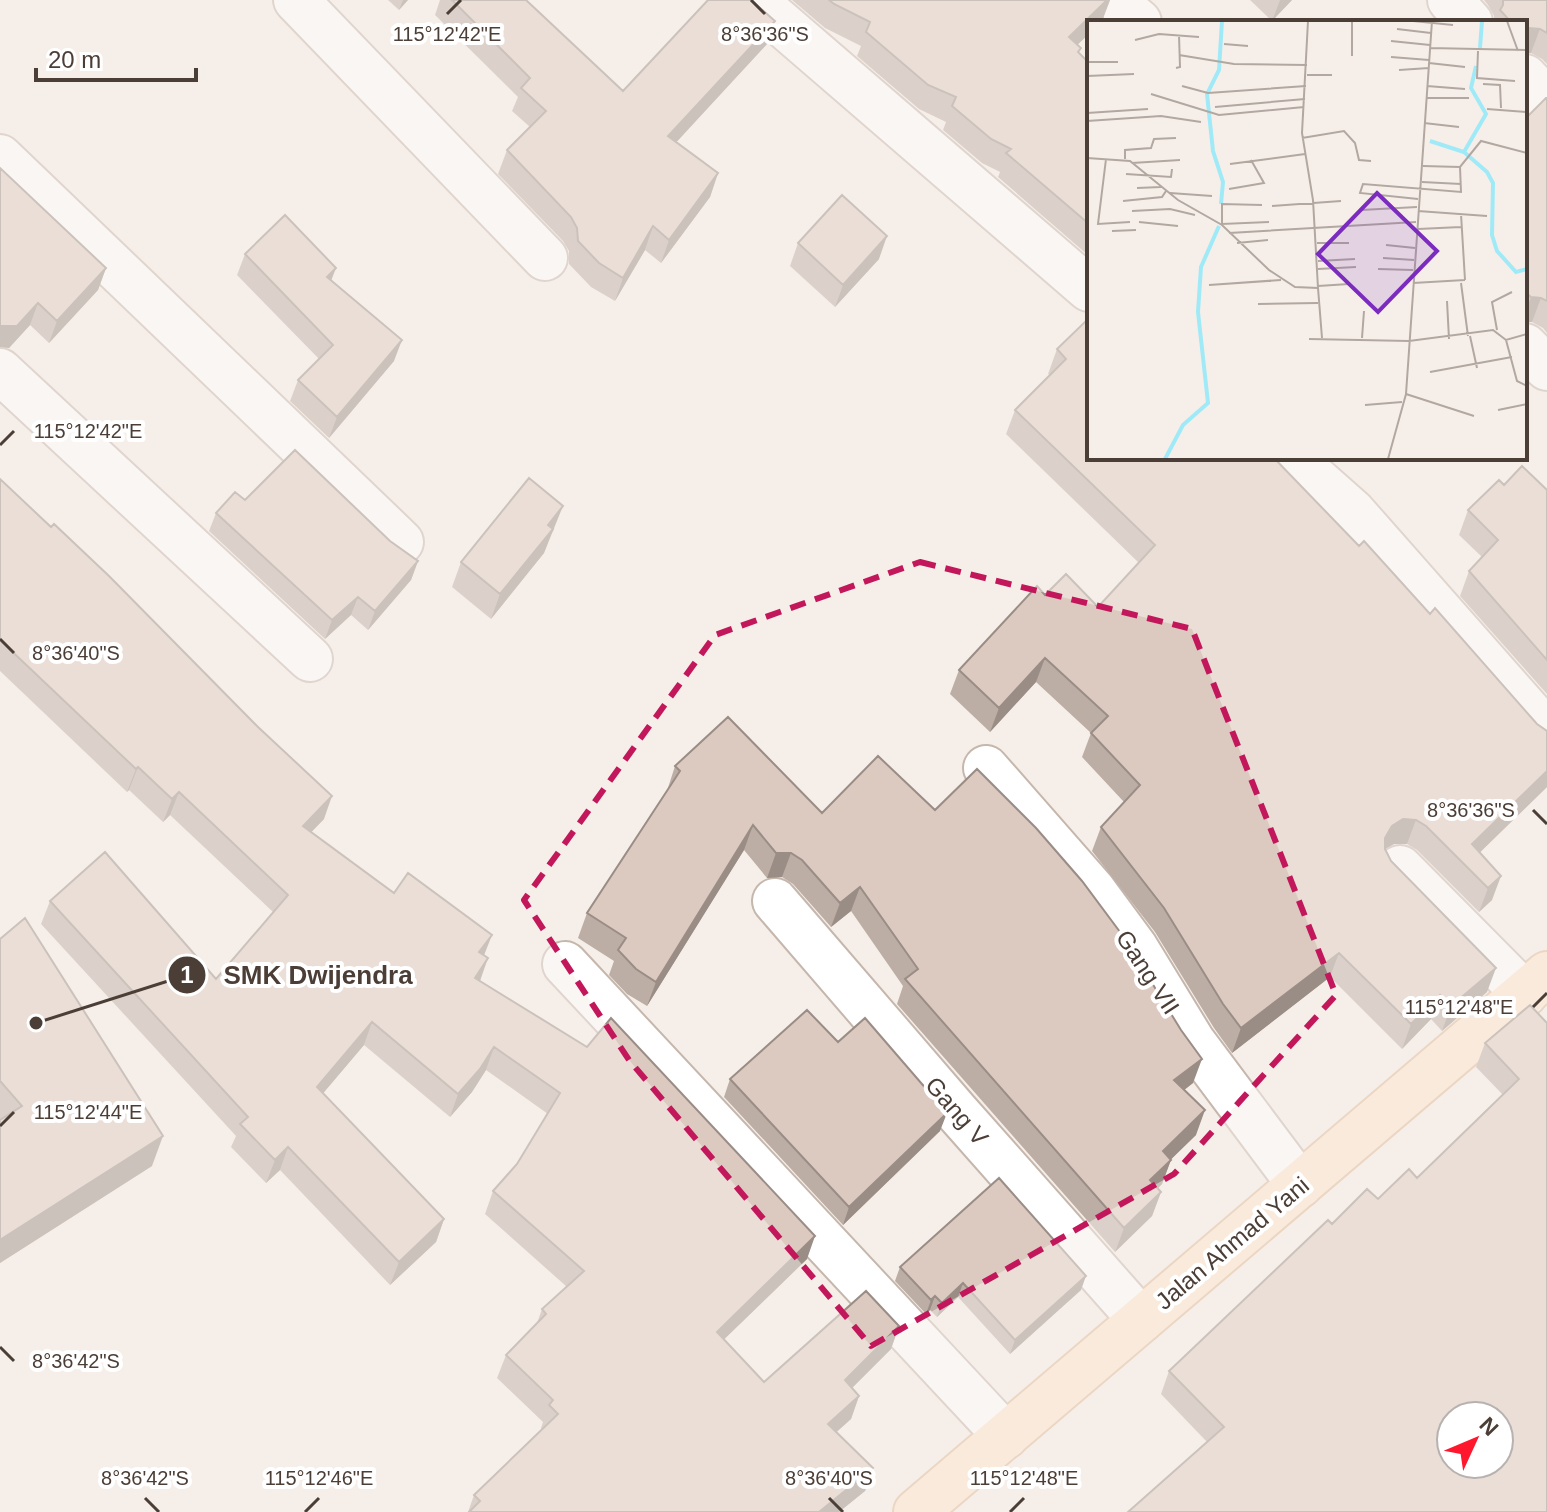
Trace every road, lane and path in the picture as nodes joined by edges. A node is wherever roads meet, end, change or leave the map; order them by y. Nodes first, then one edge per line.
1 (296, 0) edge
2 (754, 0) edge
3 (1450, 0) edge
4 (1468, 20) edge
5 (1527, 79) edge
6 (1547, 100) edge
7 (0, 157) edge
8 (545, 258) dead end
9 (1087, 287) edge
10 (1527, 348) edge
11 (1547, 368) edge
12 (0, 371) edge
13 (1294, 460) edge
14 (401, 542) dead end
15 (310, 659) dead end
16 (1547, 732) edge
17 (986, 768) dead end
18 (1400, 868) edge
19 (775, 901) dead end
20 (565, 964) dead end
21 (1536, 984) edge
22 (1300, 1185) junction
23 (1141, 1320) junction
24 (1006, 1436) junction
25 (916, 1512) edge

1 - 8 street
2 - 9 street
3 - 4 street
5 - 6 street
7 - 14 street
10 - 11 street
12 - 15 street
13 - 16 street
17 - 22 street, Gang VII
18 - 21 street
19 - 23 street, Gang V
20 - 24 street
21 - 22 main road, Jalan Ahmad Yani
22 - 23 main road, Jalan Ahmad Yani
23 - 24 main road, Jalan Ahmad Yani
24 - 25 main road, Jalan Ahmad Yani

